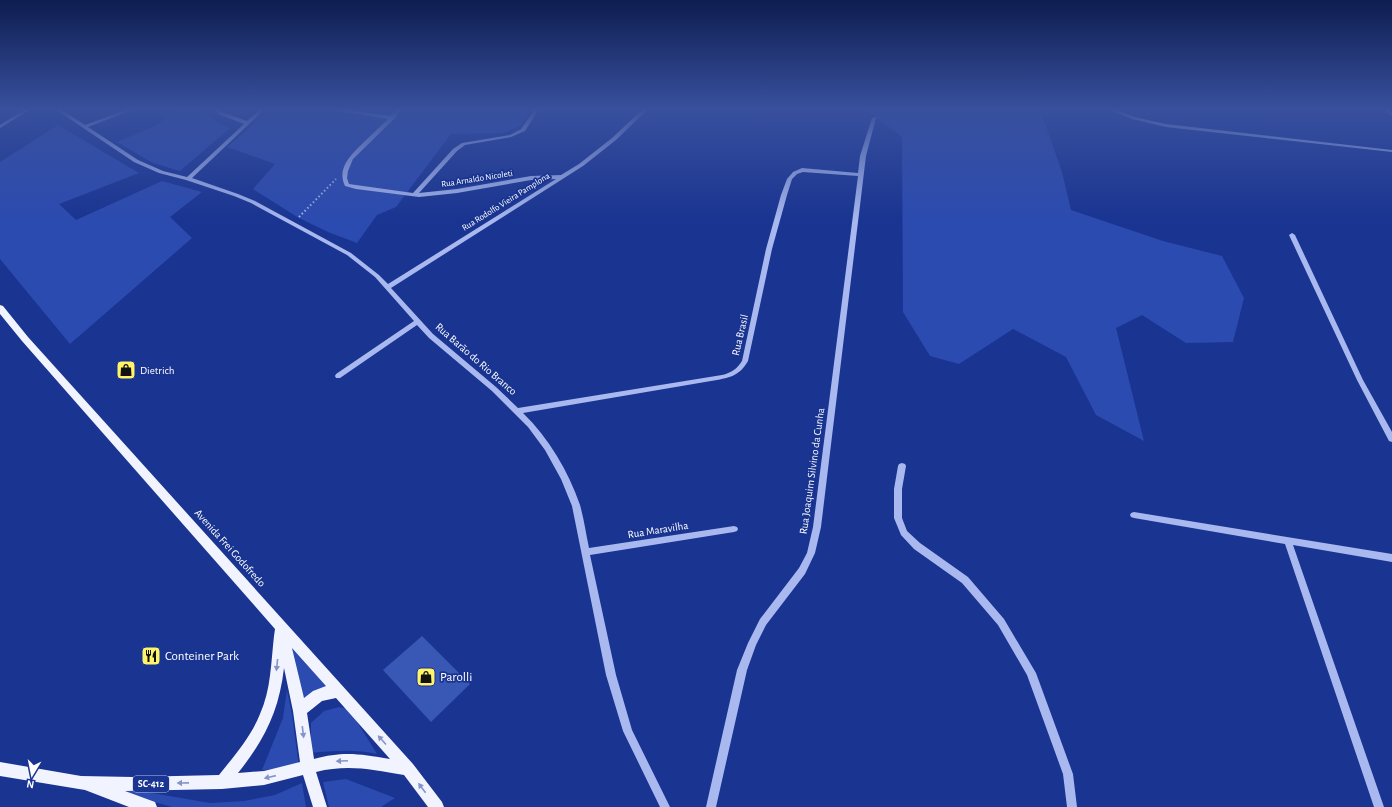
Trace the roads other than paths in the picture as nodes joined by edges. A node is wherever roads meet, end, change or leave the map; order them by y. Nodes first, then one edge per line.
1 (114, 147) edge
2 (222, 147) edge
3 (362, 147) edge
4 (460, 147) edge
5 (604, 147) edge
6 (866, 147) edge
7 (1353, 147) edge
8 (1392, 151) edge
9 (861, 175) junction
10 (562, 177) junction
11 (188, 179) junction
12 (417, 194) junction
13 (1292, 235) dead end
14 (388, 286) junction
15 (0, 308) edge
16 (417, 322) junction
17 (338, 376) dead end
18 (518, 411) junction
19 (1392, 439) edge
20 (902, 466) dead end
21 (1134, 515) dead end
22 (734, 529) dead end
23 (1288, 541) junction
24 (585, 552) junction
25 (1392, 558) edge
26 (281, 626) junction
27 (339, 691) junction
28 (300, 711) junction
29 (308, 768) junction
30 (0, 769) edge
31 (408, 769) junction
32 (222, 782) junction
33 (81, 783) junction
34 (150, 807) edge
35 (320, 807) edge
36 (437, 807) edge
37 (665, 807) edge
38 (711, 807) edge
39 (1072, 807) edge
40 (1379, 807) edge

1 - 11 street, Rua Barão do Rio Branco
2 - 11 street
3 - 12 street, Rua Arnaldo Nicoleti
4 - 12 street
5 - 10 street, Rua Rodolfo Vieira Pamplona
6 - 9 street, Rua Joaquim Silvino da Cunha
7 - 8 street
9 - 18 street, Rua Brasil
9 - 38 street, Rua Joaquim Silvino da Cunha
10 - 12 street, Rua Arnaldo Nicoleti
10 - 14 street, Rua Rodolfo Vieira Pamplona
11 - 14 street, Rua Barão do Rio Branco
13 - 19 street
14 - 16 street, Rua Barão do Rio Branco
15 - 26 main road, Avenida Frei Godofredo
16 - 17 street
16 - 18 street, Rua Barão do Rio Branco
18 - 24 street, Rua Barão do Rio Branco
20 - 39 street
21 - 23 street
22 - 24 street, Rua Maravilha
23 - 25 street
23 - 40 street
24 - 37 street, Rua Barão do Rio Branco
26 - 27 main road, Avenida Frei Godofredo
26 - 28 main road
26 -> 32 main road
27 - 28 main road
31 -> 27 main road, Avenida Frei Godofredo
28 -> 29 main road
31 -> 29 main road
29 -> 32 main road, SC-412
29 - 35 main road
30 - 33 main road, SC-412
36 -> 31 main road, Avenida Frei Godofredo
32 -> 33 main road, SC-412
33 - 34 main road, SC-412

